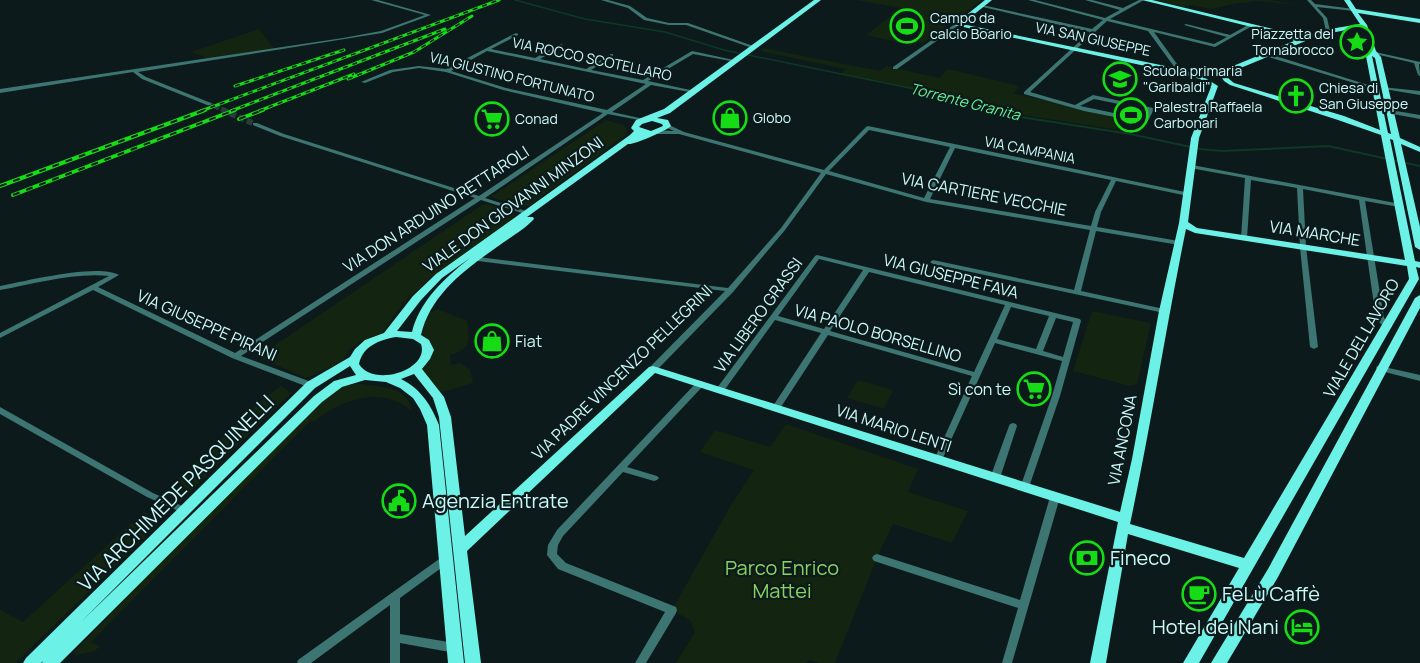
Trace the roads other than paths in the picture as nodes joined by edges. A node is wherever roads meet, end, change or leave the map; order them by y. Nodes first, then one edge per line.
1 (373, 0) edge
2 (603, 0) edge
3 (818, 0) edge
4 (823, 0) edge
5 (989, 0) edge
6 (1033, 0) edge
7 (1087, 0) edge
8 (1143, 0) edge
9 (1309, 0) edge
10 (1347, 0) edge
11 (1313, 5) junction
12 (983, 6) junction
13 (1122, 9) junction
14 (1354, 10) junction
15 (1106, 19) junction
16 (1420, 21) edge
17 (957, 25) junction
18 (1186, 25) dead end
19 (1364, 25) junction
20 (1250, 26) junction
21 (1328, 29) junction
22 (1150, 30) junction
23 (1093, 31) junction
24 (1367, 33) junction
25 (516, 34) dead end
26 (1283, 34) junction
27 (1313, 35) junction
28 (1231, 37) junction
29 (1298, 40) junction
30 (561, 45) dead end
31 (754, 49) junction
32 (1074, 49) junction
33 (486, 50) junction
34 (1373, 52) junction
35 (1264, 54) junction
36 (611, 55) dead end
37 (740, 59) junction
38 (536, 60) junction
39 (1418, 63) edge
40 (895, 68) dead end
41 (587, 70) junction
42 (447, 71) junction
43 (1180, 71) junction
44 (135, 72) junction
45 (1222, 73) junction
46 (1189, 74) junction
47 (1420, 75) edge
48 (363, 82) dead end
49 (648, 83) junction
50 (1232, 84) junction
51 (1215, 86) junction
52 (1380, 88) junction
53 (0, 91) edge
54 (693, 92) junction
55 (1420, 93) edge
56 (209, 104) tunnel mouth
57 (1076, 106) junction
58 (1390, 112) junction
59 (606, 113) junction
60 (620, 116) junction
61 (1420, 117) edge
62 (645, 120) junction
63 (255, 124) tunnel mouth
64 (667, 125) junction
65 (868, 128) joint
66 (637, 129) junction
67 (652, 133) junction
68 (682, 133) junction
69 (1385, 134) junction
70 (1396, 139) junction
71 (953, 146) junction
72 (1420, 150) edge
73 (1192, 167) junction
74 (825, 172) junction
75 (1399, 174) junction
76 (1248, 177) junction
77 (1114, 179) junction
78 (1300, 187) junction
79 (1188, 194) junction
80 (480, 198) junction
81 (1362, 198) junction
82 (926, 200) junction
83 (1410, 207) edge
84 (527, 213) junction
85 (1183, 224) junction
86 (1096, 228) junction
87 (1204, 232) junction
88 (1419, 233) edge
89 (1244, 238) junction
90 (1179, 243) junction
91 (1303, 247) junction
92 (1420, 247) edge
93 (818, 257) joint
94 (1369, 257) junction
95 (478, 259) junction
96 (933, 262) dead end
97 (1415, 264) edge
98 (867, 269) junction
99 (92, 287) junction
100 (0, 288) edge
101 (729, 290) junction
102 (1077, 292) junction
103 (1420, 298) edge
104 (1009, 304) junction
105 (1164, 311) junction
106 (1053, 315) junction
107 (773, 317) junction
108 (1388, 326) junction
109 (826, 332) junction
110 (388, 335) junction
111 (0, 336) edge
112 (416, 336) junction
113 (992, 340) junction
114 (1314, 347) dead end
115 (1039, 352) junction
116 (235, 356) junction
117 (354, 359) junction
118 (1066, 360) junction
119 (1380, 368) junction
120 (416, 369) junction
121 (653, 369) junction
122 (976, 375) junction
123 (364, 376) junction
124 (1420, 378) edge
125 (387, 379) junction
126 (700, 384) junction
127 (311, 385) junction
128 (720, 390) junction
129 (776, 408) junction
130 (0, 410) edge
131 (1012, 426) dead end
132 (938, 460) junction
133 (621, 468) junction
134 (654, 478) dead end
135 (994, 478) junction
136 (1025, 488) junction
137 (1055, 497) junction
138 (186, 511) junction
139 (1124, 523) junction
140 (459, 550) junction
141 (877, 558) dead end
142 (445, 560) junction
143 (1248, 565) junction
144 (395, 596) junction
145 (1023, 605) junction
146 (395, 638) junction
147 (454, 648) junction
148 (31, 663) edge
149 (50, 663) edge
150 (302, 663) edge
151 (395, 663) edge
152 (456, 663) edge
153 (473, 663) edge
154 (640, 663) edge
155 (1006, 663) edge
156 (1098, 663) edge
157 (1191, 663) edge
158 (1219, 663) edge

1 - 44 street
2 - 31 street
3 - 31 main road, VIALE DON GIOVANNI MINZONI
4 - 31 main road, VIALE DON GIOVANNI MINZONI
5 - 12 main road
6 - 15 street
7 - 13 street
8 - 13 street
8 - 20 main road
9 - 11 street
10 - 14 main road, VIALE DEL LAVORO
11 - 14 street
11 - 21 street
12 - 17 main road
12 - 23 street
13 - 15 street
14 - 16 main road
14 - 19 main road, VIALE DEL LAVORO
15 - 22 street
15 - 23 street
17 - 32 main road, VIA SAN GIUSEPPE
17 - 40 street
18 - 28 street
19 - 21 main road
19 - 24 main road, VIALE DEL LAVORO
20 - 26 main road
20 - 28 street
21 - 24 main road
21 - 27 main road
22 - 28 street
22 - 43 street
23 - 32 street
24 - 34 main road, VIALE DEL LAVORO
25 - 33 street
26 - 27 main road
26 - 29 main road
27 - 29 main road
29 - 35 main road
30 - 38 street
31 - 37 main road, VIALE DON GIOVANNI MINZONI
32 - 43 main road, VIA SAN GIUSEPPE
32 - 57 street
33 - 38 street, VIA ROCCO SCOTELLARO
33 - 42 street
34 - 39 street
34 - 52 main road, VIALE DEL LAVORO
35 - 45 main road
35 - 52 street
36 - 41 street
37 - 49 street, VIA DON ARDUINO RETTAROLI
37 - 54 main road, VIALE DON GIOVANNI MINZONI
37 - 64 main road, VIALE DON GIOVANNI MINZONI
38 - 41 street, VIA ROCCO SCOTELLARO
39 - 47 street
41 - 49 street, VIA ROCCO SCOTELLARO
42 - 48 street, VIA GIUSTINO FORTUNATO
42 - 59 street, VIA GIUSTINO FORTUNATO
43 - 46 main road, VIA SAN GIUSEPPE
44 - 53 street
44 - 56 street
45 - 46 main road
45 - 50 main road
46 - 51 main road
49 - 54 street, VIA ROCCO SCOTELLARO
49 - 59 street, VIA DON ARDUINO RETTAROLI
50 - 51 main road
50 - 69 main road
51 - 73 main road, VIA ANCONA
52 - 55 street
52 - 58 main road, VIALE DEL LAVORO
52 - 69 main road, VIALE DEL LAVORO
54 - 62 main road, VIALE DON GIOVANNI MINZONI
57 - 57 street
58 - 61 street
58 - 70 main road, VIALE DEL LAVORO
59 - 60 street, VIA GIUSTINO FORTUNATO
59 - 80 street, VIA DON ARDUINO RETTAROLI
60 - 62 street, VIA GIUSTINO FORTUNATO
60 - 66 street, VIA GIUSTINO FORTUNATO
62 - 64 main road
62 - 66 main road, VIALE DON GIOVANNI MINZONI
63 - 80 street
64 - 67 main road, VIALE DON GIOVANNI MINZONI
64 - 68 street, VIA CARTIERE VECCHIE
65 - 71 street, VIA CAMPANIA
65 - 74 street, VIA PADRE VINCENZO PELLEGRINI
66 - 67 main road
66 - 84 main road, VIALE DON GIOVANNI MINZONI
67 - 68 street, VIA CARTIERE VECCHIE
67 - 95 main road, VIALE DON GIOVANNI MINZONI
68 - 74 street, VIA CARTIERE VECCHIE
69 - 70 main road
69 - 75 main road, VIALE DEL LAVORO
70 - 72 main road
70 - 75 main road, VIALE DEL LAVORO
71 - 77 street, VIA CAMPANIA
71 - 82 street
73 - 76 street
73 - 79 main road, VIA ANCONA
74 - 82 street, VIA CARTIERE VECCHIE
74 - 101 street, VIA PADRE VINCENZO PELLEGRINI
75 - 83 main road, VIALE DEL LAVORO
76 - 78 street
76 - 89 street
77 - 79 street, VIA CAMPANIA
77 - 86 street
78 - 81 street
78 - 91 street
79 - 85 main road, VIA ANCONA
80 - 84 street
80 - 116 street, VIA DON ARDUINO RETTAROLI
81 - 83 street
81 - 94 street
82 - 86 street, VIA CARTIERE VECCHIE
83 - 88 main road, VIALE DEL LAVORO
83 - 97 main road, VIALE DEL LAVORO
84 - 110 main road, VIALE DON GIOVANNI MINZONI
85 - 87 main road, VIA MARCHE
85 - 90 main road, VIA ANCONA
86 - 90 street, VIA CARTIERE VECCHIE
86 - 102 street
87 - 89 main road, VIA MARCHE
87 - 90 main road
88 - 92 main road, VIALE DEL LAVORO
89 - 91 main road, VIA MARCHE
90 - 105 main road, VIA ANCONA
91 - 94 main road, VIA MARCHE
91 - 114 street
93 - 98 street, VIA GIUSEPPE FAVA
93 - 107 street, VIA LIBERO GRASSI
94 - 97 main road, VIA MARCHE
94 - 108 street
95 - 101 street
95 - 112 main road, VIALE DON GIOVANNI MINZONI
96 - 102 street
97 - 108 main road, VIALE DEL LAVORO
98 - 104 street, VIA GIUSEPPE FAVA
98 - 109 street
99 - 100 street
99 - 111 street
99 - 116 street, VIA GIUSEPPE PIRANI
101 - 121 street, VIA PADRE VINCENZO PELLEGRINI
102 - 105 street
103 - 119 main road, VIALE DEL LAVORO
104 - 106 street, VIA GIUSEPPE FAVA
104 - 113 street
105 - 139 main road, VIA ANCONA
106 - 115 street
106 - 118 street, VIA GIUSEPPE FAVA
107 - 109 street, VIA PAOLO BORSELLINO
107 - 128 street, VIA LIBERO GRASSI
108 - 143 main road, VIALE DEL LAVORO
109 - 122 street, VIA PAOLO BORSELLINO
109 - 129 street
110 - 112 main road
110 - 117 main road, VIALE DON GIOVANNI MINZONI
112 - 120 main road
113 - 115 street
113 - 122 street
115 - 118 street
116 - 127 street, VIA GIUSEPPE PIRANI
117 - 123 main road
117 - 127 main road, VIA ARCHIMEDE PASQUINELLI
118 - 136 street
119 - 124 street
119 - 158 main road, VIALE DEL LAVORO
120 - 125 main road
120 - 140 main road
121 - 126 main road, VIA MARIO LENTI
121 - 140 main road, VIA PADRE VINCENZO PELLEGRINI
122 - 132 street
123 - 125 main road
123 - 149 main road, VIA ARCHIMEDE PASQUINELLI
125 - 142 main road
126 - 128 main road, VIA MARIO LENTI
126 - 133 street
127 - 138 main road, VIA ARCHIMEDE PASQUINELLI
128 - 129 main road, VIA MARIO LENTI
129 - 132 main road, VIA MARIO LENTI
130 - 138 street
131 - 135 street
132 - 135 main road, VIA MARIO LENTI
133 - 134 street
133 - 154 street
135 - 136 main road, VIA MARIO LENTI
136 - 137 main road, VIA MARIO LENTI
137 - 139 main road, VIA MARIO LENTI
137 - 145 street
138 - 148 main road, VIA ARCHIMEDE PASQUINELLI
139 - 143 main road, VIA MARIO LENTI
139 - 156 main road, VIA ANCONA
140 - 153 main road
141 - 145 street
142 - 144 street
142 - 147 main road
143 - 157 main road, VIALE DEL LAVORO
144 - 146 street
144 - 150 street
145 - 155 street
146 - 147 street
146 - 151 street
147 - 152 main road

